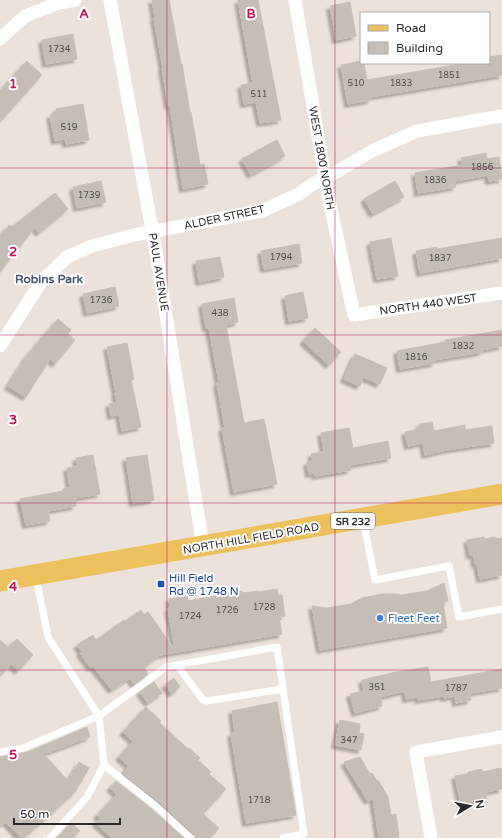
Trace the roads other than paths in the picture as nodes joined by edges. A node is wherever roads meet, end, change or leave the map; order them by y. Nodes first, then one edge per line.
1 (75, 0) edge
2 (110, 0) edge
3 (295, 0) edge
4 (0, 38) edge
5 (502, 116) edge
6 (325, 178) junction
7 (152, 232) junction
8 (502, 293) edge
9 (354, 315) joint
10 (0, 346) edge
11 (502, 495) edge
12 (363, 519) junction
13 (203, 546) junction
14 (36, 575) junction
15 (0, 581) edge
16 (502, 609) edge
17 (177, 665) junction
18 (283, 689) junction
19 (99, 716) junction
20 (502, 737) edge
21 (0, 752) edge
22 (104, 764) junction
23 (50, 838) edge
24 (191, 838) edge
25 (283, 838) edge
26 (431, 838) edge

1 - 4 street
2 - 7 street, PAUL AVENUE
3 - 6 street, WEST 1800 NORTH
5 - 6 street, ALDER STREET
6 - 7 street, ALDER STREET
6 - 9 street, WEST 1800 NORTH
7 - 10 street, ALDER STREET
7 - 13 street, PAUL AVENUE
8 - 9 street, NORTH 440 WEST
11 - 12 main road, NORTH HILL FIELD ROAD / SR 232
12 - 13 main road, NORTH HILL FIELD ROAD / SR 232
12 - 16 lane
13 - 14 main road, NORTH HILL FIELD ROAD / SR 232
14 - 15 main road, NORTH HILL FIELD ROAD / SR 232
14 - 19 lane
17 - 18 lane
17 - 18 lane
17 - 19 lane
18 - 25 lane
19 - 21 lane
19 - 22 lane
20 - 26 street
22 - 23 lane
22 - 24 lane

